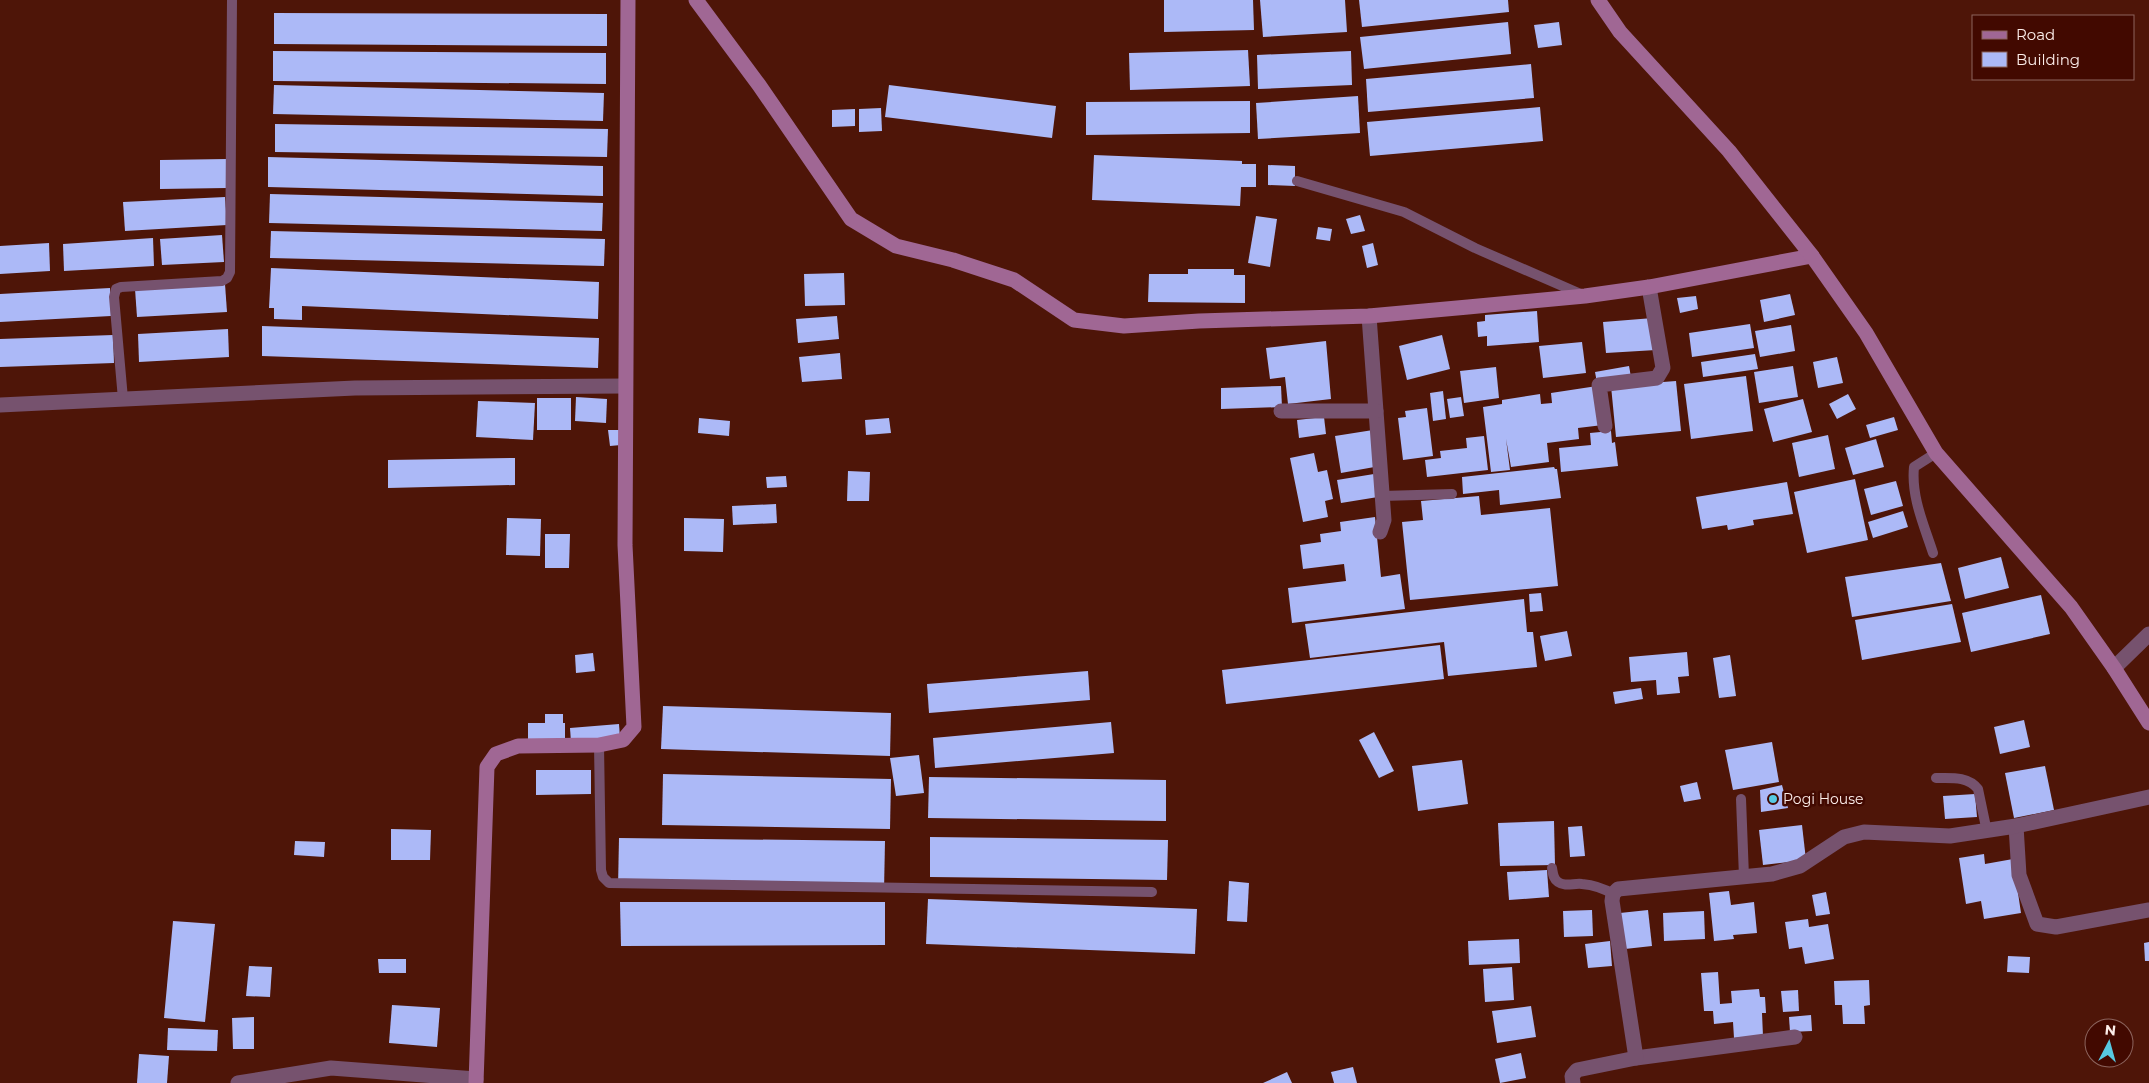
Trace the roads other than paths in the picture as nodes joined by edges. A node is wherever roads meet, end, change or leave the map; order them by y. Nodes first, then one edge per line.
1 (232, 0) edge
2 (628, 0) edge
3 (696, 0) edge
4 (1598, 0) edge
5 (1297, 181) dead end
6 (1812, 256) junction
7 (1649, 287) junction
8 (1585, 296) junction
9 (1369, 316) junction
10 (625, 386) junction
11 (123, 399) junction
12 (0, 405) edge
13 (1282, 410) dead end
14 (1376, 412) junction
15 (1605, 426) dead end
16 (1936, 453) junction
17 (1452, 494) dead end
18 (1382, 496) junction
19 (1380, 532) dead end
20 (1933, 553) dead end
21 (2149, 634) edge
22 (2114, 668) junction
23 (2149, 723) edge
24 (599, 745) junction
25 (1936, 778) dead end
26 (2149, 797) edge
27 (1741, 799) dead end
28 (2016, 826) junction
29 (1987, 832) junction
30 (1552, 868) dead end
31 (1744, 878) junction
32 (1152, 892) dead end
33 (1613, 894) junction
34 (2149, 910) edge
35 (1795, 1037) dead end
36 (1636, 1058) junction
37 (476, 1081) edge
38 (238, 1083) edge
39 (1572, 1083) edge

1 - 11 lane
2 - 10 street
3 - 9 street
4 - 6 street
5 - 8 lane
6 - 7 street
6 - 16 street
7 - 8 street
7 - 15 street
8 - 9 street
9 - 14 street
10 - 11 street
10 - 24 street
11 - 12 street
13 - 14 street
14 - 18 street
16 - 20 lane
16 - 22 street
17 - 18 lane
18 - 19 street
21 - 22 street
22 - 23 street
24 - 32 lane
24 - 37 street
25 - 29 lane
26 - 28 street
27 - 31 lane
28 - 29 street
28 - 34 street
29 - 31 street
30 - 33 lane
31 - 33 street
33 - 36 street
35 - 36 street
36 - 39 street
37 - 38 street

